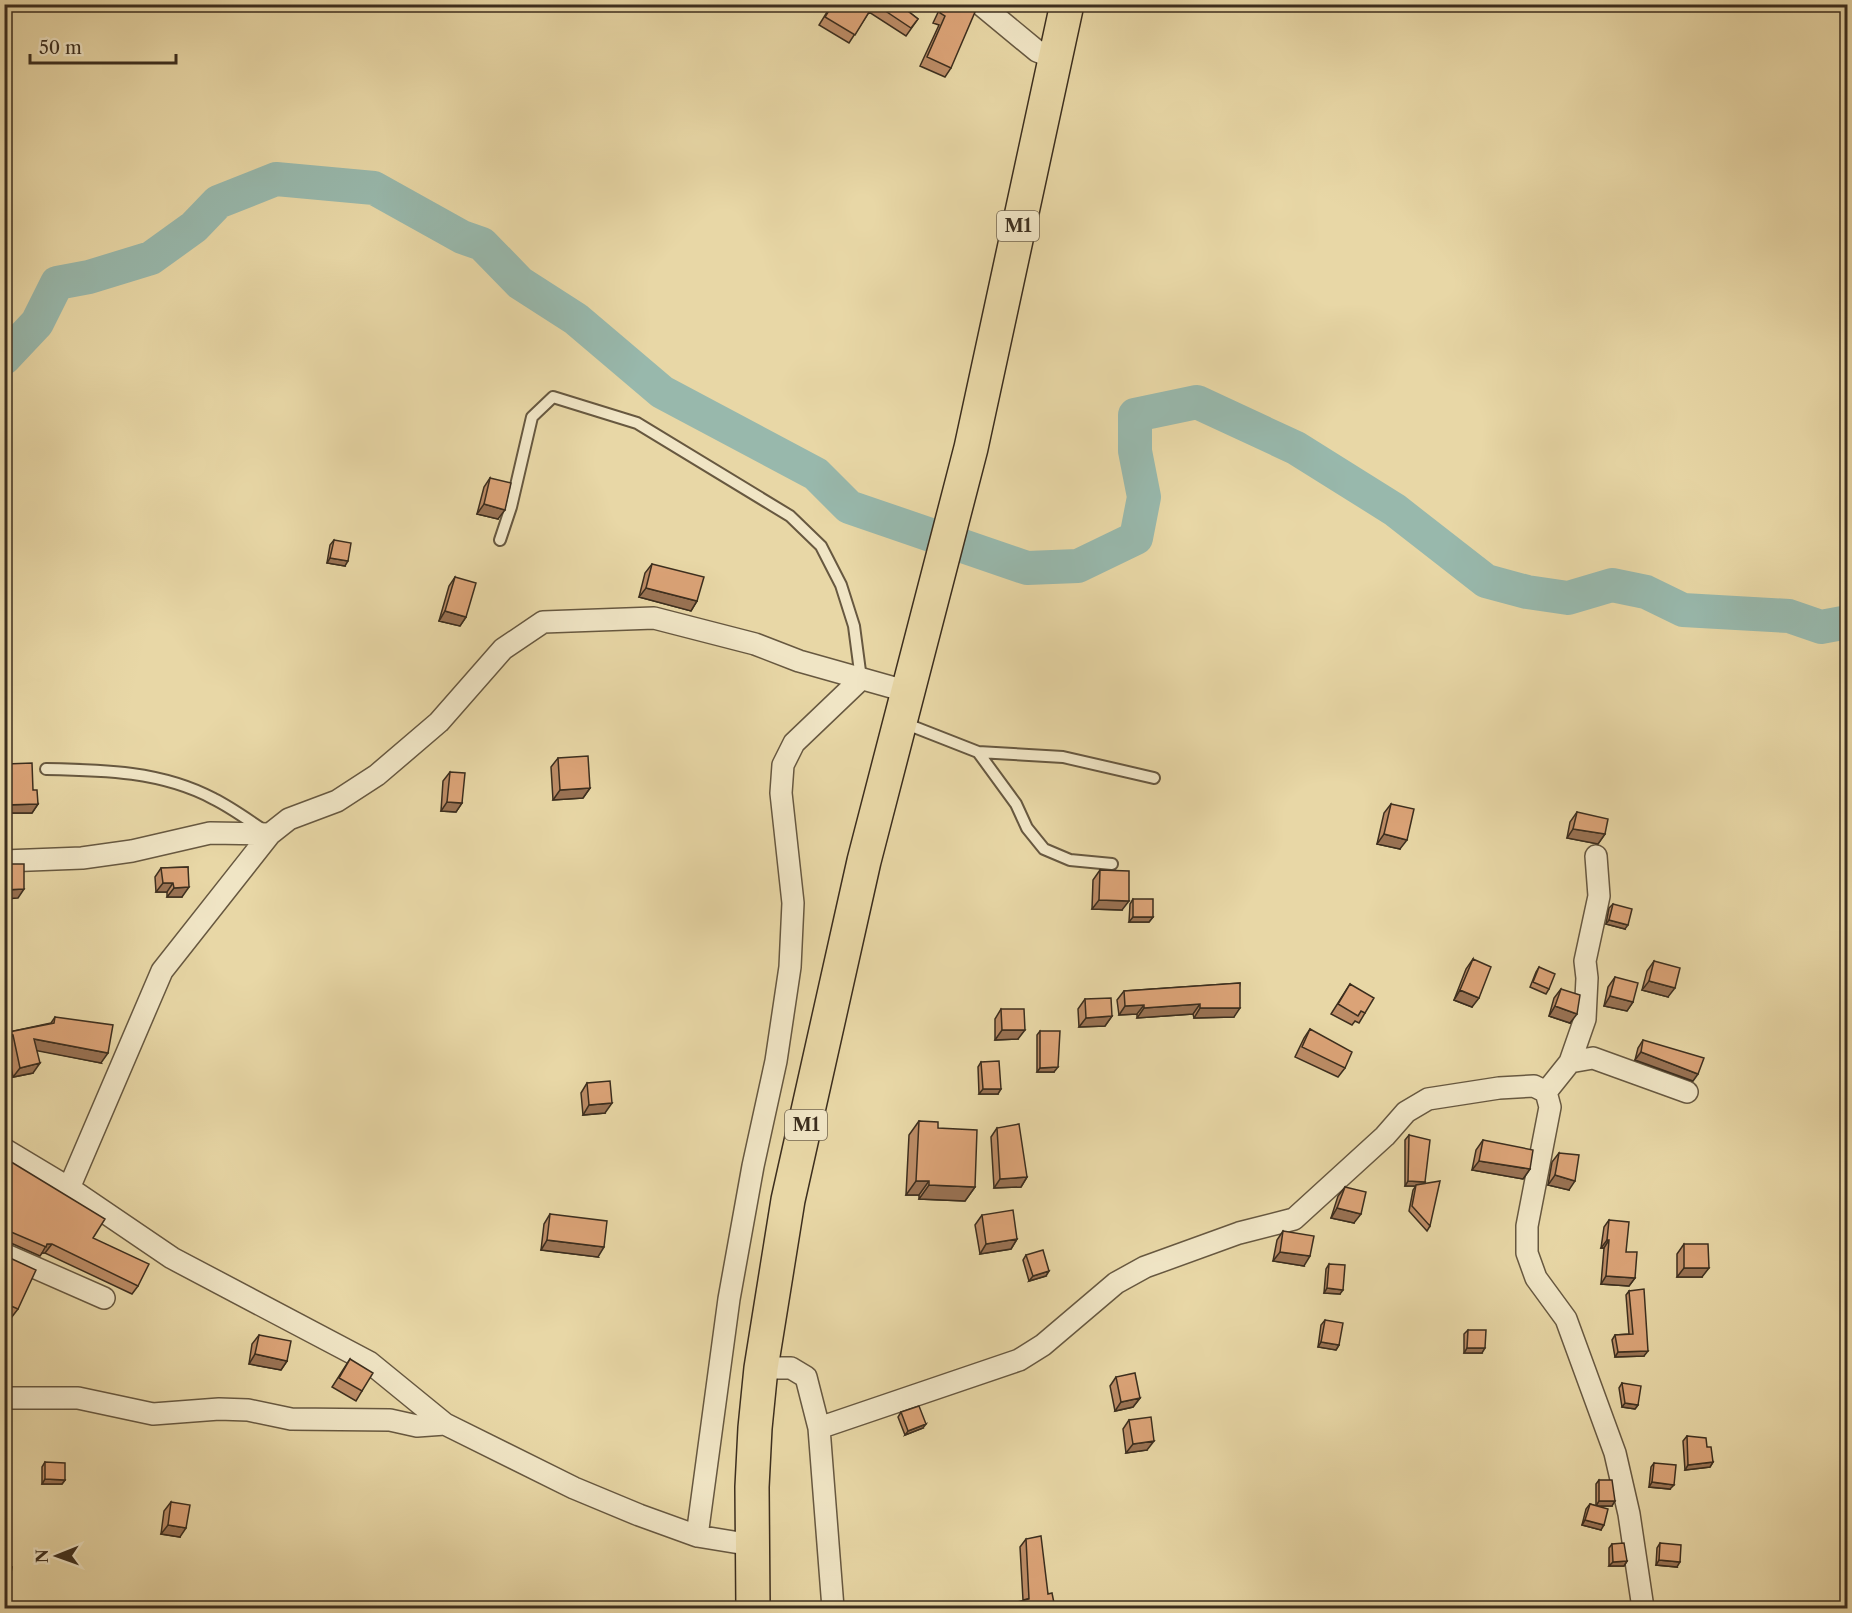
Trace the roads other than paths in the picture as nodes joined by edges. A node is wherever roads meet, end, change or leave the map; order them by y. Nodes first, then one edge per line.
1 (980, 4) edge
2 (1067, 4) edge
3 (1054, 58) junction
4 (500, 540) dead end
5 (861, 680) junction
6 (905, 707) junction
7 (978, 752) junction
8 (46, 769) dead end
9 (1154, 778) dead end
10 (270, 834) junction
11 (1596, 856) dead end
12 (4, 861) edge
13 (1112, 864) dead end
14 (1570, 1062) junction
15 (1546, 1092) junction
16 (1687, 1092) dead end
17 (4, 1149) edge
18 (69, 1188) junction
19 (4, 1254) edge
20 (104, 1298) dead end
21 (761, 1368) junction
22 (4, 1398) edge
23 (446, 1424) junction
24 (819, 1428) junction
25 (697, 1536) junction
26 (753, 1545) junction
27 (753, 1608) edge
28 (833, 1608) edge
29 (1643, 1608) edge

1 - 3 street
2 - 3 highway, M1
3 - 6 highway, M1
4 - 5 lane
5 - 6 street
5 - 10 street
5 - 25 street
6 - 7 lane
6 - 21 highway, M1
7 - 9 lane
7 - 13 lane
8 - 10 lane
10 - 12 street
10 - 18 street
11 - 14 street
14 - 15 street
14 - 16 street
15 - 24 street
15 - 29 street
17 - 18 street
18 - 23 street
19 - 20 street
21 - 24 street
21 - 26 highway, M1
22 - 23 street
23 - 25 street
24 - 28 street
25 - 26 street
26 - 27 highway, M1

